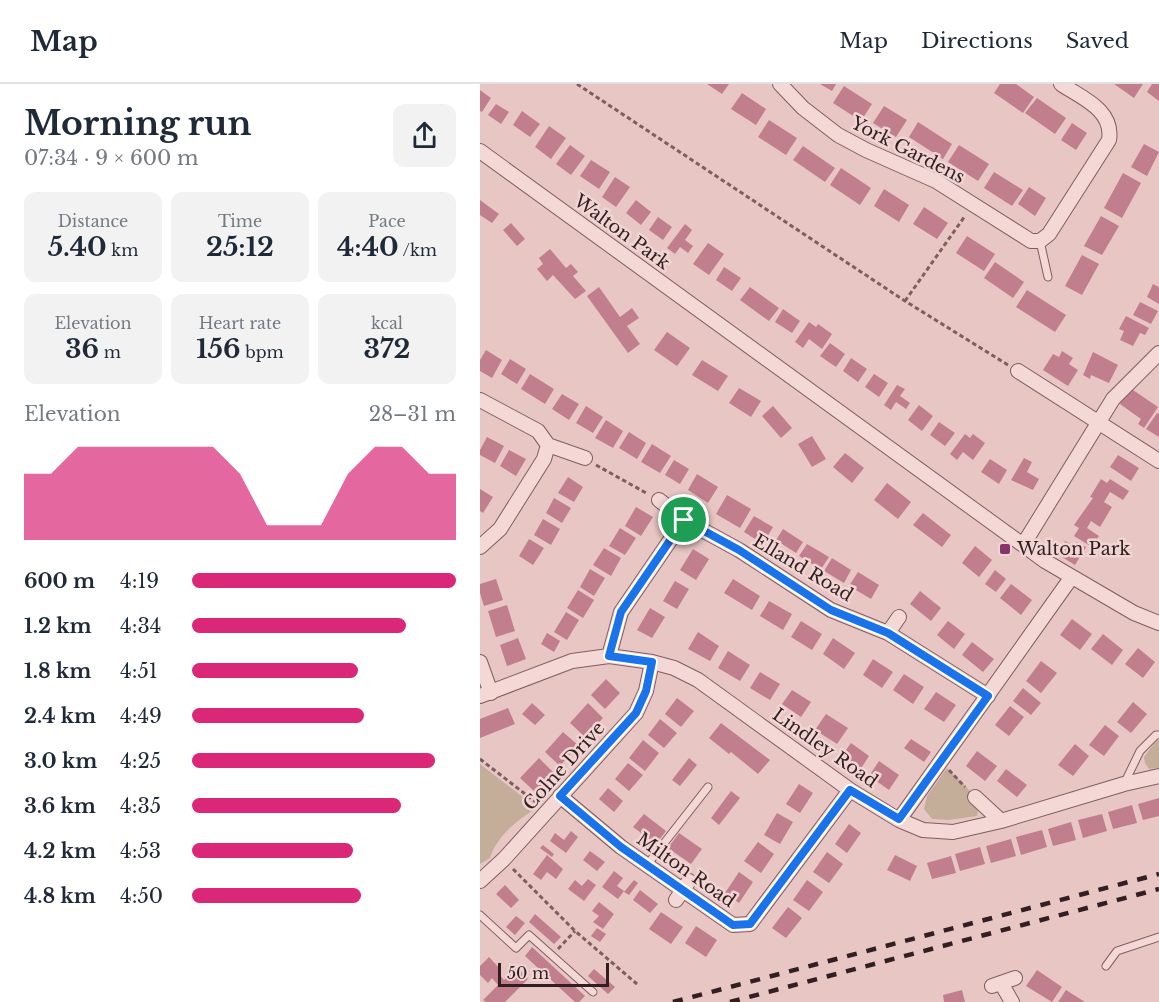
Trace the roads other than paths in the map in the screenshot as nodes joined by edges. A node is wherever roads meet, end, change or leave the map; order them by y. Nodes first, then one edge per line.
1 (780, 84) edge
2 (1061, 84) edge
3 (480, 150) edge
4 (1040, 241) junction
5 (1048, 277) dead end
6 (1159, 353) edge
7 (1018, 371) road end
8 (480, 400) edge
9 (1099, 421) junction
10 (548, 445) junction
11 (585, 458) road end
12 (1159, 461) edge
13 (659, 500) road end
14 (684, 520) junction
15 (1023, 544) junction
16 (480, 547) edge
17 (1071, 578) junction
18 (899, 617) dead end
19 (1159, 623) edge
20 (888, 633) junction
21 (609, 656) junction
22 (480, 662) edge
23 (652, 662) junction
24 (486, 694) edge
25 (988, 696) junction
26 (1159, 735) edge
27 (1159, 776) edge
28 (1124, 784) junction
29 (708, 787) dead end
30 (850, 790) junction
31 (560, 796) junction
32 (975, 797) road end
33 (899, 819) junction
34 (1000, 821) junction
35 (647, 866) junction
36 (480, 881) edge
37 (480, 915) edge
38 (1159, 938) edge
39 (1106, 966) dead end
40 (1015, 978) dead end
41 (593, 992) dead end
42 (1012, 1002) edge

1 - 4 street, York Gardens
2 - 4 street
3 - 15 street, Walton Park
4 - 5 lane
6 - 9 street
7 - 9 street
8 - 10 street
9 - 12 street
9 - 15 street
10 - 11 street
10 - 16 street
13 - 14 street, Elland Road
14 - 20 street, Elland Road
14 - 21 street
15 - 17 street, Walton Park
17 - 19 street, Walton Park
17 - 25 street
18 - 20 street
20 - 25 street, Elland Road
21 - 23 street, Lindley Road
21 - 24 street, Lindley Road
22 - 24 street
23 - 30 street, Lindley Road
23 - 31 street, Colne Drive
25 - 33 street
26 - 28 lane
27 - 28 street, Lindley Road
28 - 34 street, Lindley Road
29 - 35 lane
30 - 33 street, Lindley Road
30 - 35 street, Milton Road
31 - 35 street, Milton Road
31 - 36 street, Colne Drive
32 - 34 street
33 - 34 street, Lindley Road
37 - 41 lane
38 - 39 lane
40 - 42 street

